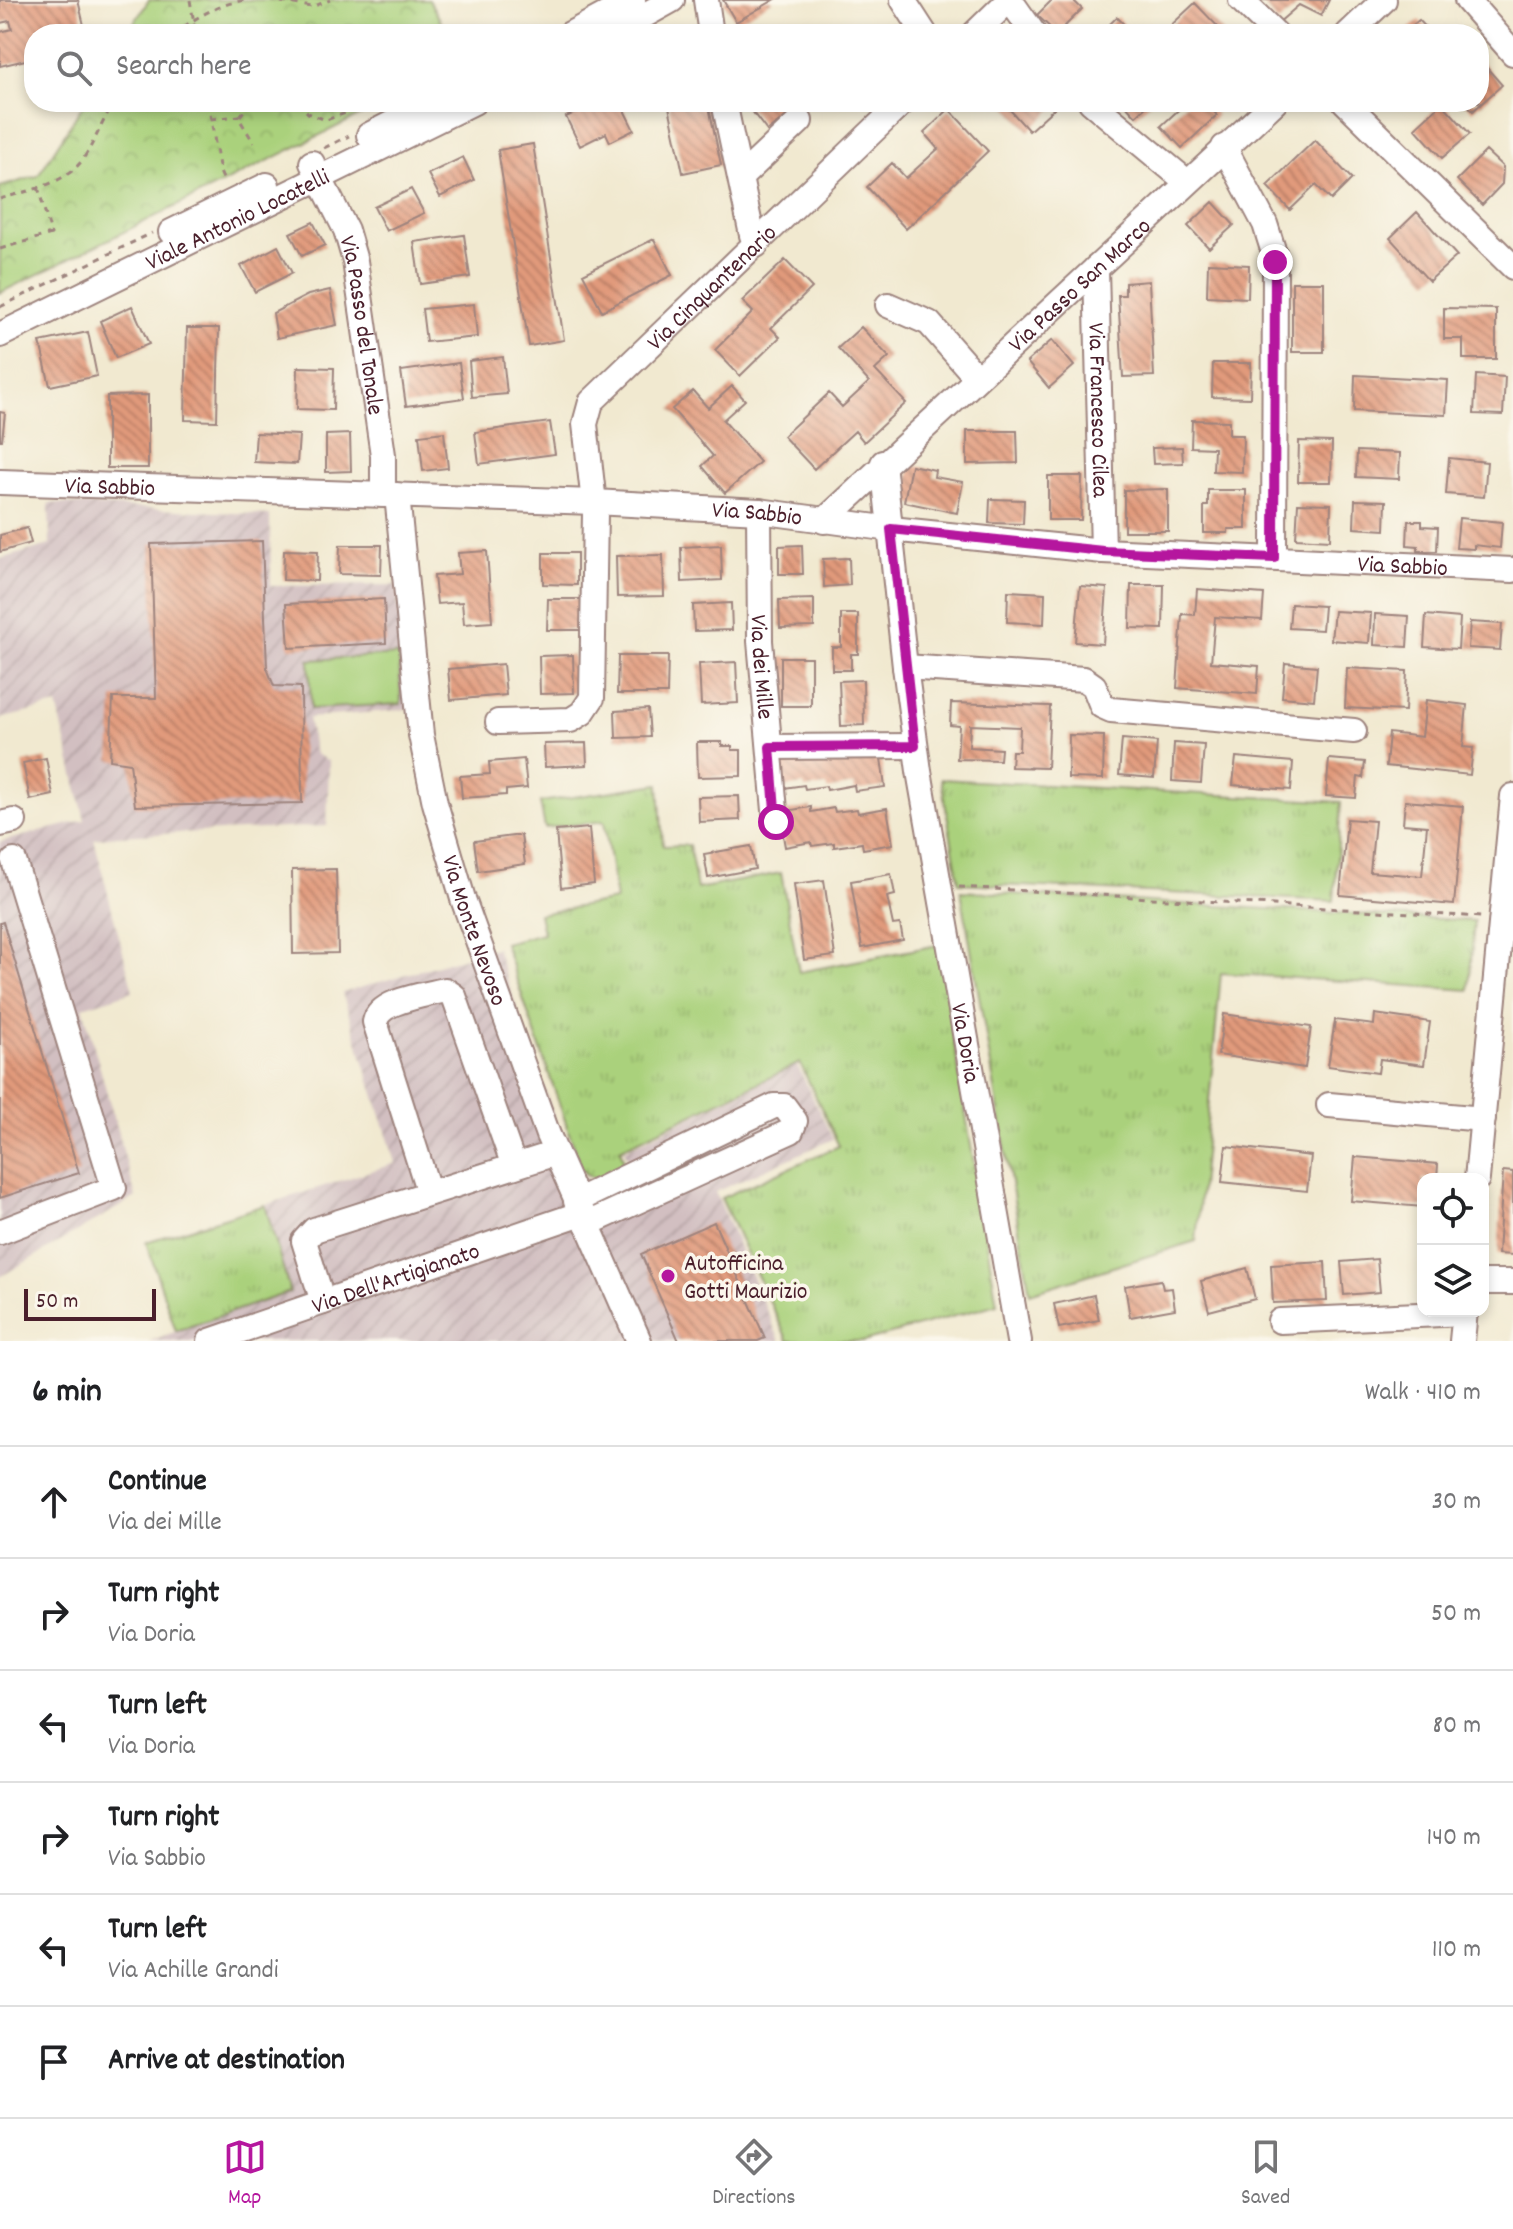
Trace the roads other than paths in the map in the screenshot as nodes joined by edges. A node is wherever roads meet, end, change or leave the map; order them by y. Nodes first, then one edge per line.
1 (633, 0) edge
2 (672, 0) edge
3 (706, 0) edge
4 (903, 0) edge
5 (1010, 0) edge
6 (1241, 0) edge
7 (1384, 0) edge
8 (1467, 0) edge
9 (589, 24) edge
10 (629, 24) edge
11 (710, 24) edge
12 (919, 24) edge
13 (985, 24) edge
14 (1027, 24) edge
15 (1266, 24) edge
16 (1359, 24) edge
17 (1488, 24) edge
18 (1489, 25) edge
19 (1513, 53) edge
20 (417, 112) edge
21 (451, 112) edge
22 (726, 112) edge
23 (893, 112) edge
24 (1103, 112) edge
25 (1264, 112) edge
26 (1355, 112) edge
27 (800, 121) dead end
28 (1224, 147) junction
29 (316, 170) junction
30 (741, 177) junction
31 (1187, 182) junction
32 (756, 245) junction
33 (1513, 267) edge
34 (1096, 268) junction
35 (888, 305) dead end
36 (0, 317) edge
37 (0, 335) edge
38 (977, 378) junction
39 (883, 463) junction
40 (0, 482) edge
41 (390, 495) junction
42 (594, 502) junction
43 (759, 511) junction
44 (824, 521) junction
45 (891, 529) junction
46 (1103, 551) junction
47 (1274, 558) junction
48 (1513, 570) edge
49 (905, 667) junction
50 (498, 722) dead end
51 (1354, 731) dead end
52 (915, 746) junction
53 (770, 747) junction
54 (1513, 796) edge
55 (776, 822) dead end
56 (14, 861) dead end
57 (1505, 968) edge
58 (1329, 1105) dead end
59 (1483, 1119) junction
60 (556, 1153) junction
61 (514, 1166) junction
62 (1478, 1173) edge
63 (429, 1193) junction
64 (581, 1213) junction
65 (0, 1232) edge
66 (1489, 1282) edge
67 (1513, 1282) edge
68 (323, 1302) junction
69 (1417, 1314) edge
70 (1464, 1317) edge
71 (1280, 1321) dead end
72 (210, 1341) edge
73 (639, 1341) edge
74 (1019, 1341) edge
75 (1462, 1341) edge

1 - 9 street
2 - 10 street
3 - 11 street
4 - 12 street
5 - 13 street
5 - 14 street
6 - 15 street
7 - 16 street
8 - 17 street
18 - 19 street
20 - 29 street, Viale Antonio Locatelli
21 - 29 street, Viale Antonio Locatelli
22 - 30 street
23 - 32 street, Via Cinquantenario
24 - 31 street
25 - 28 street, Via Passo San Marco
26 - 33 street
27 - 30 street
28 - 31 street, Via Passo San Marco
28 - 47 street
29 - 36 street, Viale Antonio Locatelli
29 - 37 street, Viale Antonio Locatelli
29 - 41 street, Via Passo del Tonale
30 - 32 street
31 - 34 street, Via Passo San Marco
32 - 42 street, Via Cinquantenario
34 - 38 street, Via Passo San Marco
34 - 46 street, Via Francesco Cilea
35 - 38 street
38 - 39 street, Via Passo San Marco
39 - 44 street, Via Passo San Marco
39 - 45 street
40 - 41 street, Via Sabbio
41 - 42 street, Via Sabbio
41 - 60 street, Via Monte Nevoso
42 - 43 street, Via Sabbio
42 - 50 street, Via Cinquantenario
43 - 44 street, Via Sabbio
43 - 53 street, Via dei Mille
44 - 45 street, Via Sabbio
45 - 46 street, Via Sabbio
45 - 49 street, Via Doria
46 - 47 street, Via Sabbio
47 - 48 street, Via Sabbio
49 - 51 street
49 - 52 street, Via Doria
52 - 53 street
52 - 74 street, Via Doria
53 - 55 street, Via dei Mille
54 - 57 street
56 - 65 street
57 - 59 street
58 - 59 street
59 - 62 street
60 - 61 street
60 - 64 street, Via Monte Nevoso
61 - 63 street
61 - 63 street
63 - 68 street
64 - 64 street
64 - 68 street, Via Dell'Artigianato
64 - 73 street, Via Monte Nevoso
66 - 67 street
68 - 72 street, Via Dell'Artigianato
69 - 71 street
70 - 75 street

